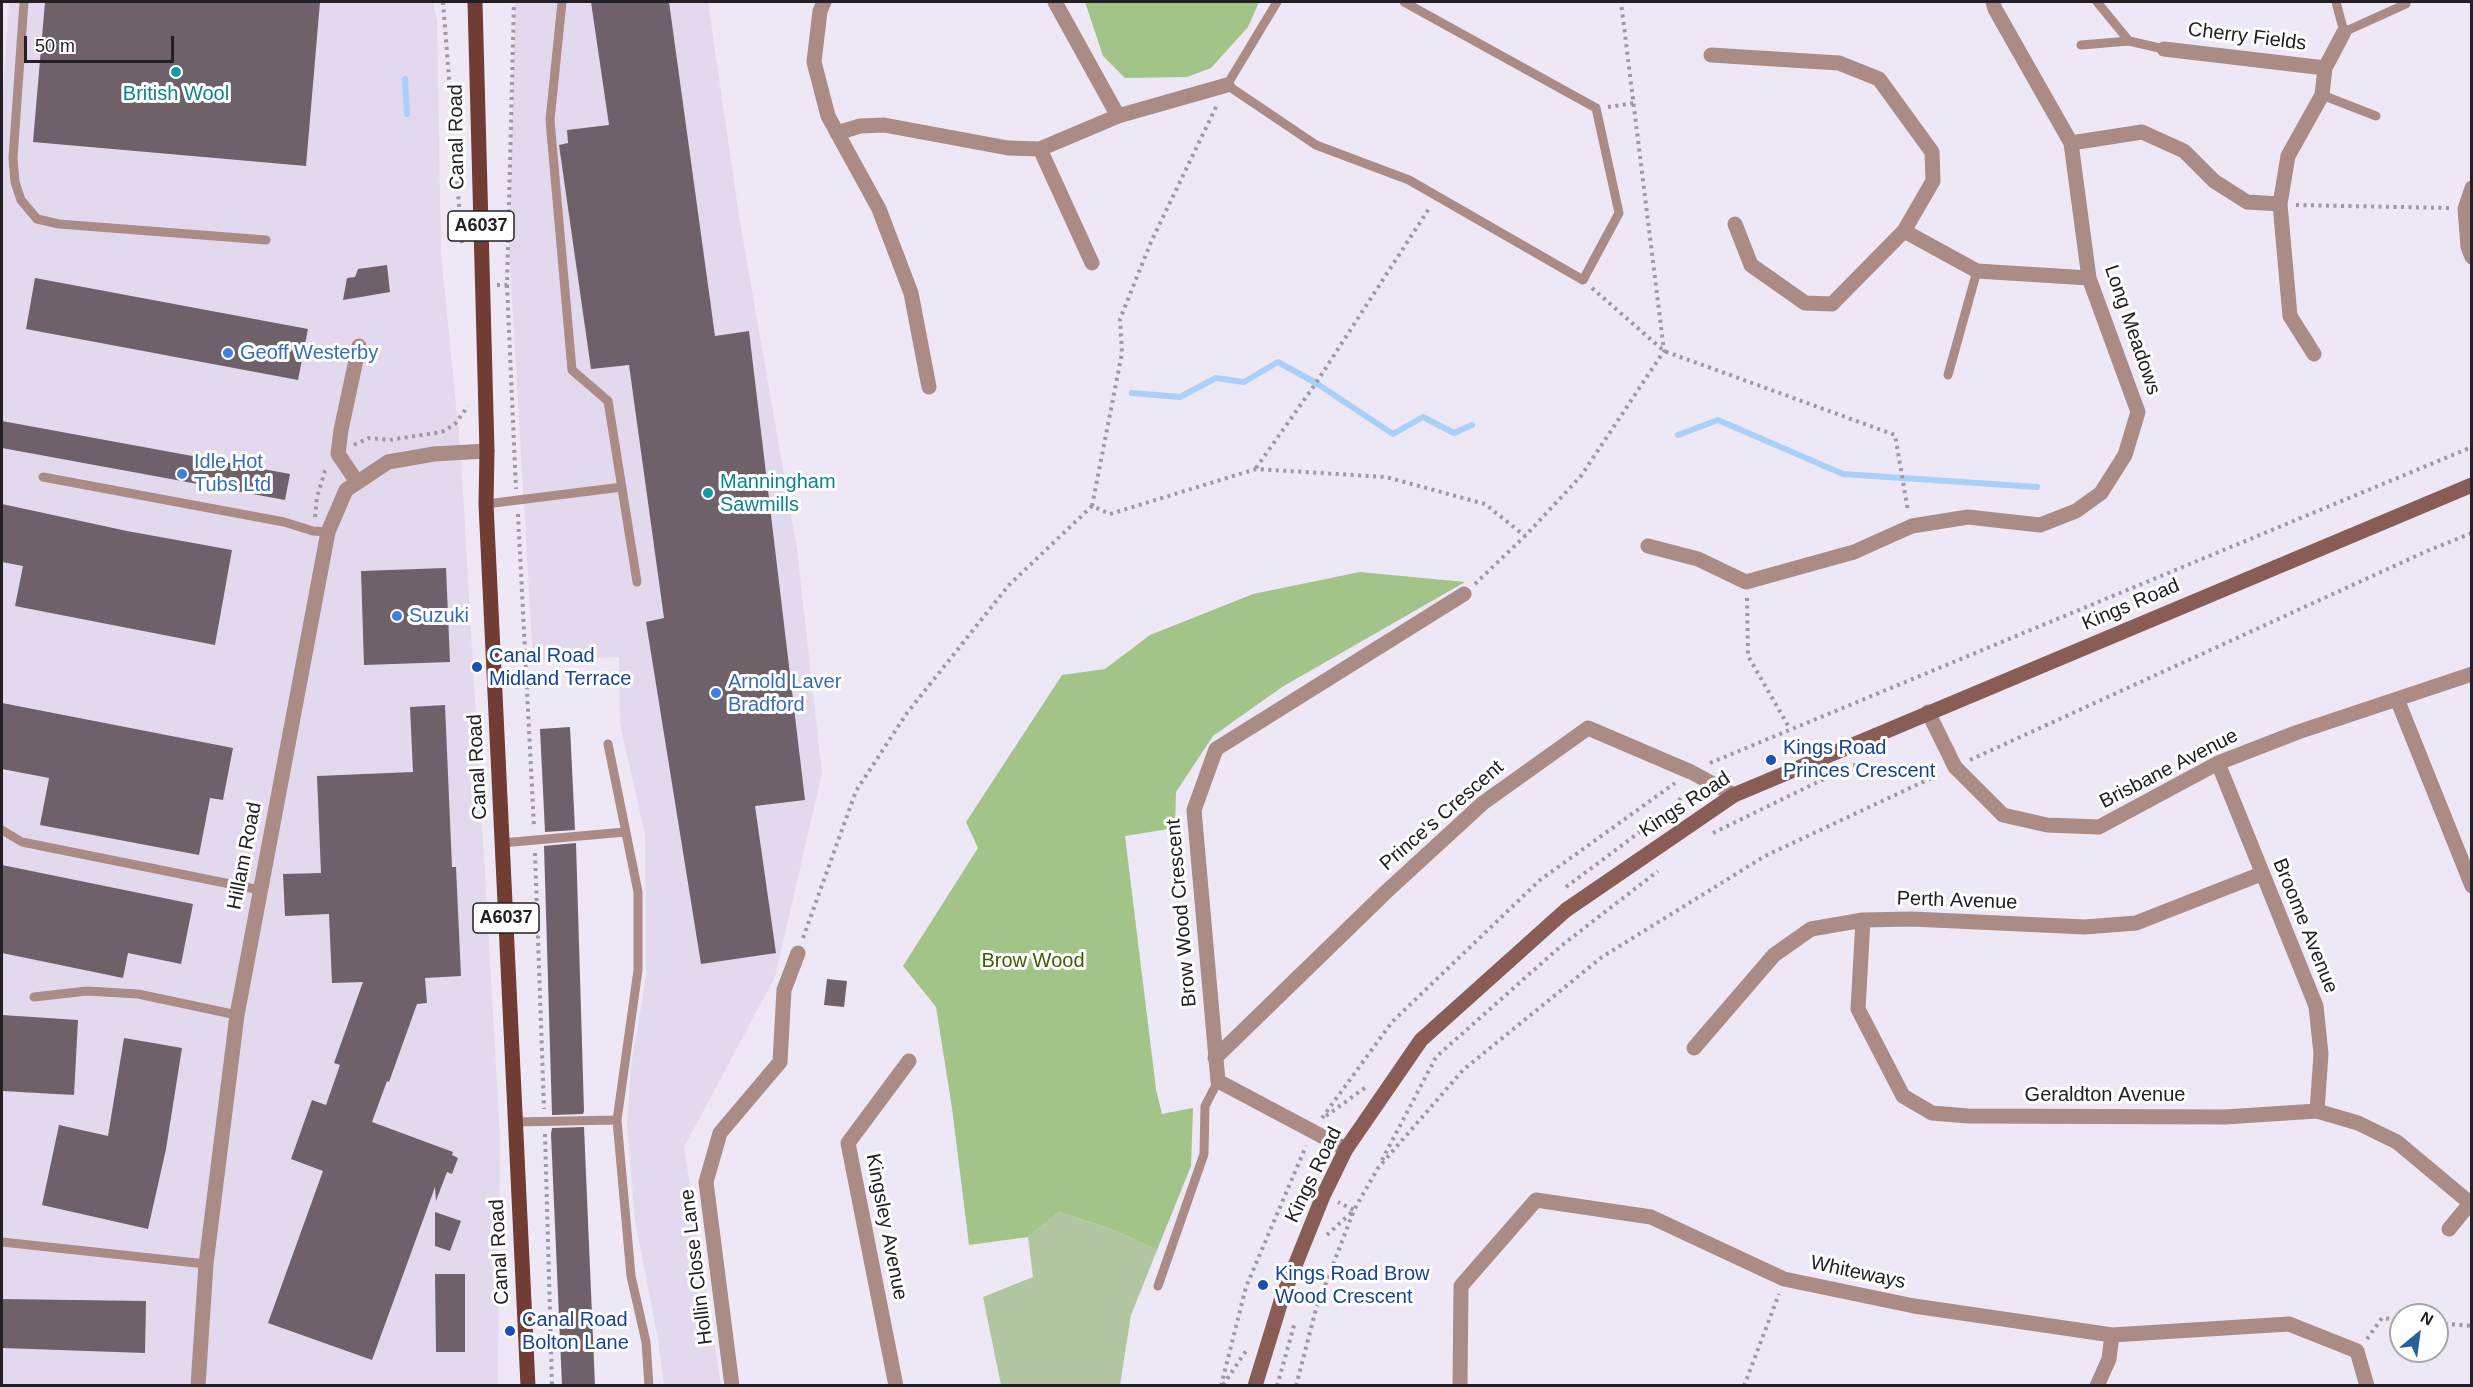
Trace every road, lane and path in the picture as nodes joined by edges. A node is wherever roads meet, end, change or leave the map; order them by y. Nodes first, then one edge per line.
1 (24, 2) edge
2 (443, 2) edge
3 (475, 2) edge
4 (514, 2) edge
5 (562, 2) edge
6 (824, 2) edge
7 (1055, 2) edge
8 (1277, 2) edge
9 (1404, 2) edge
10 (1621, 2) edge
11 (1993, 2) edge
12 (2097, 2) edge
13 (2336, 2) edge
14 (2406, 4) dead end
15 (2344, 32) junction
16 (2129, 41) junction
17 (2081, 45) dead end
18 (2164, 49) joint
19 (1711, 55) dead end
20 (2325, 68) junction
21 (1227, 85) junction
22 (2322, 94) junction
23 (1634, 103) junction
24 (1596, 108) junction
25 (1118, 116) junction
26 (2376, 116) dead end
27 (837, 133) junction
28 (2071, 143) junction
29 (1040, 149) junction
30 (2472, 188) edge
31 (1437, 195) junction
32 (2280, 204) junction
33 (2464, 209) junction
34 (1735, 224) dead end
35 (1904, 231) junction
36 (266, 240) dead end
37 (463, 252) dead end
38 (2472, 257) edge
39 (1092, 263) dead end
40 (1977, 271) junction
41 (2089, 278) junction
42 (1583, 279) junction
43 (482, 284) junction
44 (359, 346) dead end
45 (1664, 351) junction
46 (2314, 354) dead end
47 (1948, 375) dead end
48 (929, 387) dead end
49 (487, 451) junction
50 (1256, 469) junction
51 (43, 477) dead end
52 (357, 482) junction
53 (2472, 485) edge
54 (622, 487) junction
55 (486, 504) junction
56 (1092, 506) junction
57 (1912, 526) junction
58 (328, 532) junction
59 (2472, 534) edge
60 (1525, 536) junction
61 (1648, 546) dead end
62 (637, 582) dead end
63 (1746, 582) junction
64 (1464, 594) joint
65 (2472, 674) edge
66 (2397, 699) junction
67 (1928, 712) junction
68 (1790, 729) dead end
69 (608, 744) dead end
70 (2218, 763) junction
71 (1852, 765) dead end
72 (1954, 767) junction
73 (1831, 775) dead end
74 (1734, 795) junction
75 (2, 830) edge
76 (624, 832) junction
77 (1707, 836) dead end
78 (502, 843) junction
79 (1660, 869) dead end
80 (2262, 874) junction
81 (2472, 886) edge
82 (260, 890) junction
83 (1863, 920) junction
84 (798, 953) joint
85 (34, 997) dead end
86 (237, 1015) junction
87 (1694, 1048) dead end
88 (1215, 1058) junction
89 (909, 1061) dead end
90 (1218, 1081) junction
91 (1338, 1096) dead end
92 (2317, 1112) junction
93 (617, 1120) junction
94 (515, 1122) junction
95 (1313, 1132) junction
96 (1346, 1149) junction
97 (1378, 1168) junction
98 (2471, 1202) edge
99 (1354, 1210) junction
100 (2448, 1229) dead end
101 (1324, 1236) dead end
102 (2, 1242) edge
103 (206, 1264) junction
104 (1784, 1278) junction
105 (1158, 1286) dead end
106 (2389, 1319) edge
107 (1296, 1320) dead end
108 (2449, 1324) edge
109 (2472, 1326) edge
110 (2112, 1335) junction
111 (2357, 1351) junction
112 (896, 1385) edge
113 (198, 1386) edge
114 (528, 1386) edge
115 (649, 1386) edge
116 (732, 1386) edge
117 (1221, 1386) edge
118 (1255, 1386) edge
119 (1277, 1386) edge
120 (1296, 1386) edge
121 (1460, 1386) edge
122 (1744, 1386) edge
123 (2097, 1386) edge
124 (2367, 1386) edge

1 - 36 lane
2 - 37 path
3 - 43 main road, Canal Road / A6037
4 - 43 path
5 - 54 lane
6 - 27 street
7 - 25 street
8 - 21 lane
9 - 24 lane
10 - 23 path
11 - 28 street, Long Meadows
12 - 16 lane
13 - 15 lane
14 - 15 lane
15 - 20 street, Cherry Fields
16 - 17 lane
16 - 18 lane
18 - 20 street, Cherry Fields
19 - 35 street
20 - 22 street, Cherry Fields
21 - 25 street
21 - 31 lane
21 - 56 path
22 - 26 lane
22 - 32 street, Cherry Fields
23 - 24 path
23 - 45 path
24 - 42 lane
25 - 29 street
27 - 29 street
27 - 48 street
28 - 32 street
28 - 41 street, Long Meadows
29 - 39 street
30 - 33 street
31 - 42 lane
31 - 50 path
32 - 33 path
32 - 46 street, Cherry Fields
33 - 38 street
34 - 35 street
35 - 40 street
40 - 41 street
40 - 47 lane
41 - 57 street, Long Meadows
42 - 45 path
43 - 49 main road, Canal Road / A6037
44 - 52 street
45 - 57 path
45 - 60 path
49 - 52 street, Hillam Road
49 - 55 main road, Canal Road / A6037
50 - 56 path
50 - 60 path
51 - 58 lane
52 - 58 street, Hillam Road
53 - 67 street, Kings Road
54 - 55 lane
54 - 62 lane
55 - 78 main road, Canal Road / A6037
56 - 84 path
57 - 63 street, Long Meadows
58 - 82 street, Hillam Road
59 - 72 path
60 - 64 path
61 - 63 street
63 - 68 path
64 - 88 street, Brow Wood Crescent
65 - 66 street, Brisbane Avenue
66 - 70 street, Brisbane Avenue
66 - 81 street
67 - 72 street, Brisbane Avenue
67 - 74 street, Kings Road
69 - 76 lane
70 - 72 street, Brisbane Avenue
70 - 80 street, Broome Avenue
71 - 72 path
72 - 97 path
73 - 77 path
74 - 88 street, Prince's Crescent
74 - 96 street, Kings Road
75 - 82 lane
76 - 78 lane
76 - 93 lane
78 - 94 main road, Canal Road / A6037
79 - 97 path
80 - 83 street, Perth Avenue
80 - 92 street, Broome Avenue
82 - 86 street, Hillam Road
83 - 87 street, Perth Avenue
83 - 92 street, Geraldton Avenue
84 - 116 street, Hollin Close Lane
85 - 86 lane
86 - 103 street, Hillam Road
88 - 90 street, Brow Wood Crescent
89 - 112 street, Kingsley Avenue
90 - 95 street
90 - 105 lane
91 - 95 path, Kings Road
92 - 98 street, Geraldton Avenue
93 - 94 lane
93 - 115 lane
94 - 114 main road, Canal Road / A6037
95 - 96 street
95 - 117 path, Kings Road
96 - 118 street, Kings Road
97 - 99 path
98 - 100 street, Geraldton Avenue
99 - 101 path
99 - 120 path
102 - 103 lane
103 - 113 street, Hillam Road
104 - 110 street, Whiteways
104 - 121 street, Whiteways
104 - 122 path
106 - 111 path
107 - 119 path
108 - 109 path
110 - 111 street, Whiteways
110 - 123 street
111 - 124 street

